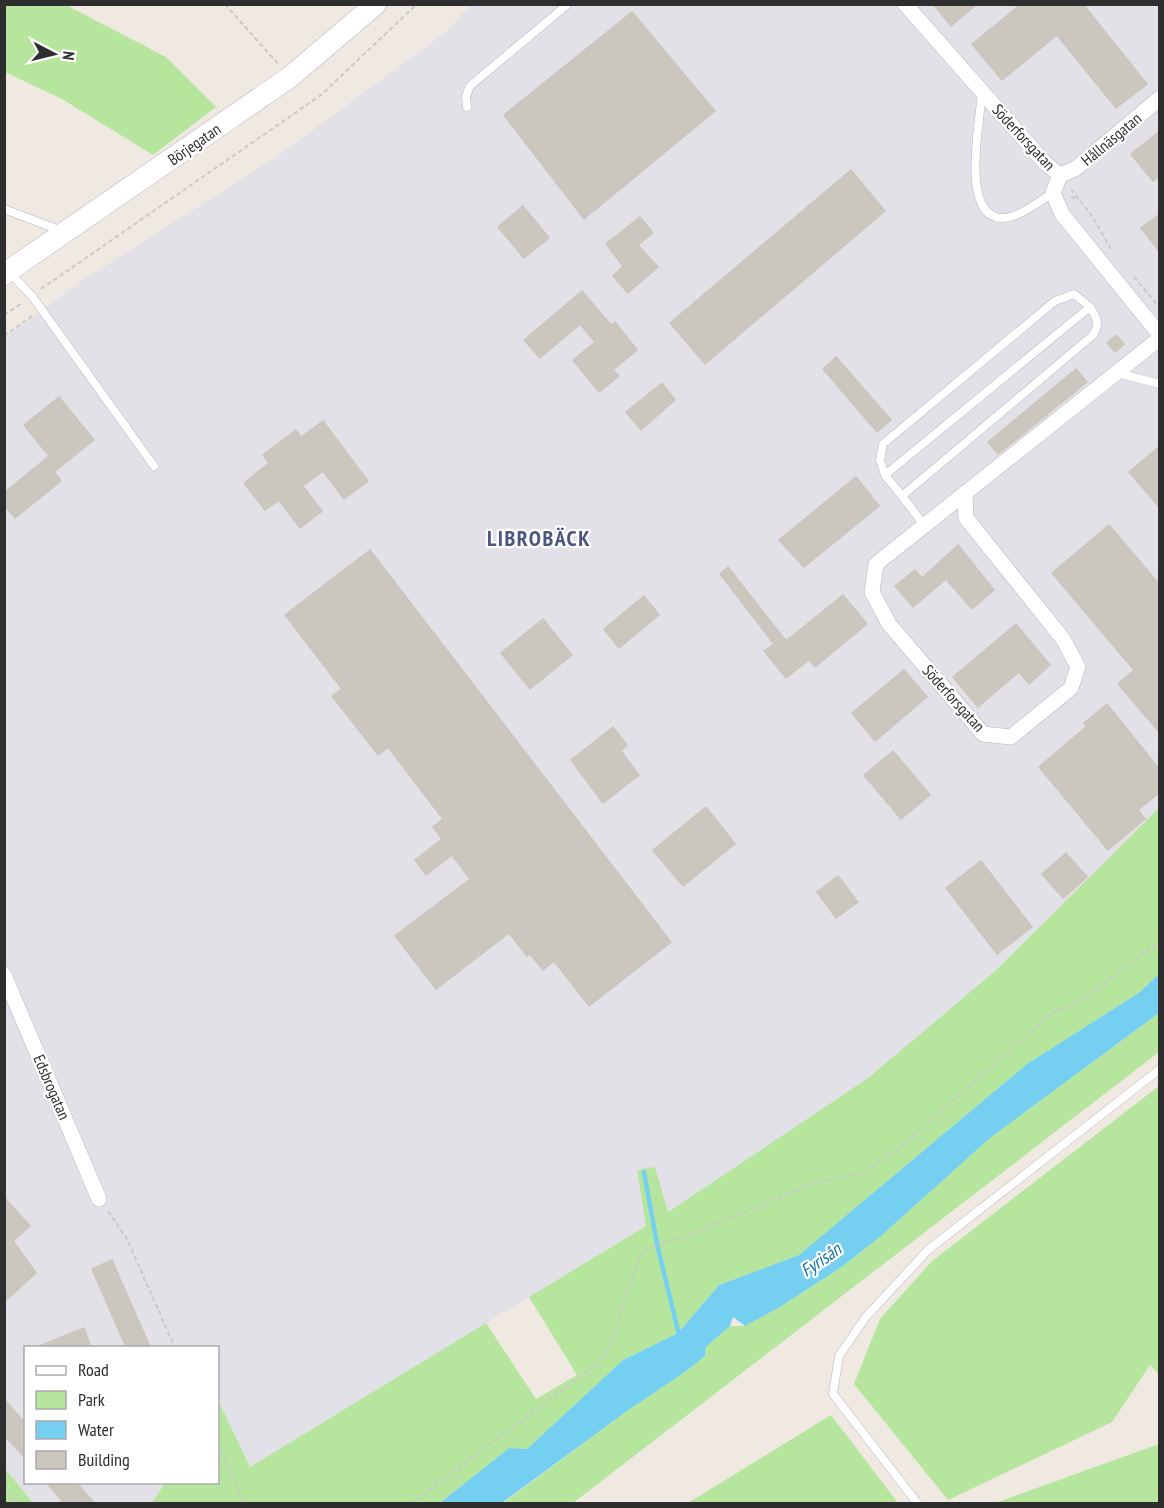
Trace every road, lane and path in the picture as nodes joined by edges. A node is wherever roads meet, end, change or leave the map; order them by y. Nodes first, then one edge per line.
1 (225, 4) edge
2 (376, 4) edge
3 (417, 4) edge
4 (568, 4) edge
5 (905, 4) edge
6 (290, 77) junction
7 (982, 91) junction
8 (1160, 98) edge
9 (466, 107) dead end
10 (1060, 175) junction
11 (1053, 193) junction
12 (4, 209) edge
13 (65, 232) junction
14 (1113, 252) dead end
15 (6, 272) edge
16 (1133, 276) dead end
17 (32, 296) junction
18 (1090, 307) junction
19 (1160, 308) edge
20 (41, 309) junction
21 (4, 315) edge
22 (4, 336) edge
23 (1160, 337) edge
24 (1115, 372) junction
25 (1160, 384) edge
26 (154, 466) dead end
27 (885, 475) junction
28 (965, 493) junction
29 (902, 496) junction
30 (924, 525) junction
31 (1160, 941) edge
32 (4, 975) edge
33 (1160, 1069) edge
34 (99, 1199) joint
35 (176, 1346) edge
36 (219, 1444) edge
37 (4, 1486) edge
38 (20, 1503) edge
39 (244, 1503) edge
40 (410, 1503) edge
41 (918, 1503) edge

1 - 6 path
2 - 6 main road, Börjegatan
3 - 17 path
4 - 9 lane
5 - 7 street, Söderforsgatan
6 - 13 main road, Börjegatan
7 - 10 street, Söderforsgatan
7 - 11 lane
8 - 10 street, Hållnäsgatan
10 - 11 street, Söderforsgatan
10 - 14 path
11 - 23 street, Söderforsgatan
12 - 13 lane
13 - 15 main road, Börjegatan
15 - 17 lane
16 - 19 path
17 - 20 lane
17 - 21 path
18 - 27 lane
18 - 27 lane
18 - 29 lane
20 - 22 path
20 - 26 lane
23 - 24 street, Söderforsgatan
24 - 25 lane
24 - 28 street, Söderforsgatan
27 - 29 lane
28 - 30 street, Söderforsgatan
28 - 30 street, Söderforsgatan
29 - 30 lane
31 - 40 path
32 - 34 street, Edsbrogatan
33 - 41 lane
34 - 35 path
36 - 39 path
37 - 38 path

